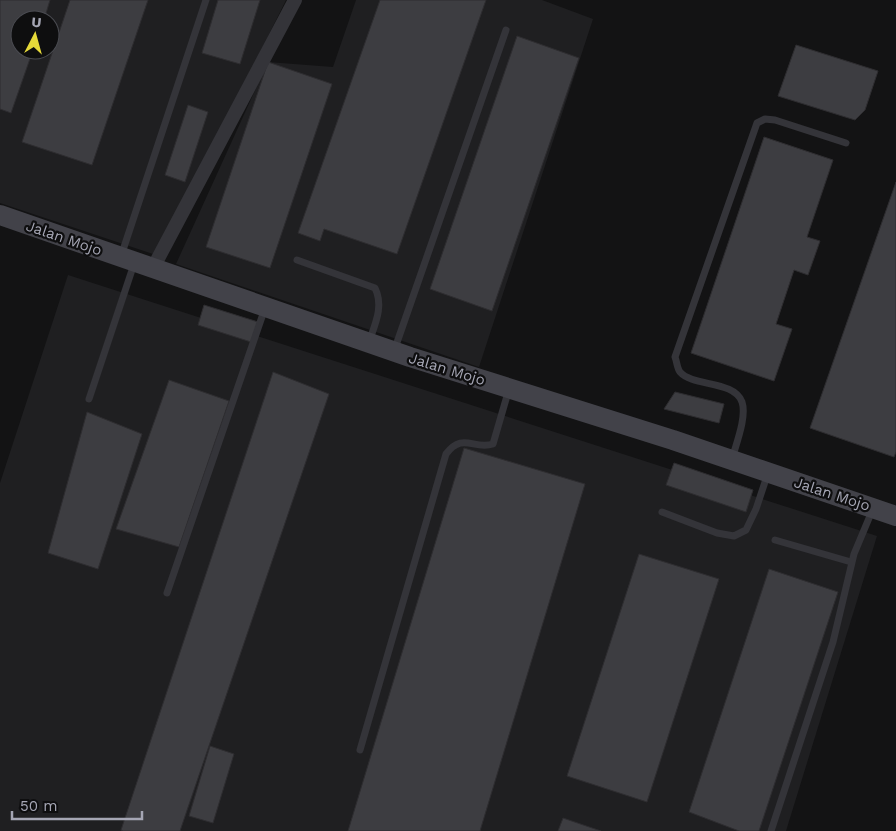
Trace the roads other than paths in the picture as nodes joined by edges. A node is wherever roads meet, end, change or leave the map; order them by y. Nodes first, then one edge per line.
1 (206, 0) edge
2 (295, 0) edge
3 (506, 30) dead end
4 (846, 143) dead end
5 (0, 215) edge
6 (297, 260) dead end
7 (136, 262) junction
8 (265, 308) junction
9 (369, 343) junction
10 (394, 352) junction
11 (509, 388) junction
12 (89, 399) dead end
13 (731, 460) junction
14 (768, 473) junction
15 (873, 508) junction
16 (662, 512) dead end
17 (896, 516) edge
18 (775, 540) dead end
19 (851, 562) junction
20 (167, 593) dead end
21 (360, 750) dead end
22 (771, 831) edge

1 - 7 lane
2 - 7 street
3 - 10 lane
4 - 13 lane
5 - 7 street, Jalan Mojo
6 - 9 lane
7 - 8 street, Jalan Mojo
7 - 12 lane
8 - 9 street, Jalan Mojo
8 - 20 lane
9 - 10 street, Jalan Mojo
10 - 11 street, Jalan Mojo
11 - 13 street, Jalan Mojo
11 - 21 lane
13 - 14 street, Jalan Mojo
14 - 15 street, Jalan Mojo
14 - 16 lane
15 - 17 street, Jalan Mojo
15 - 19 lane
18 - 19 lane
19 - 22 lane

